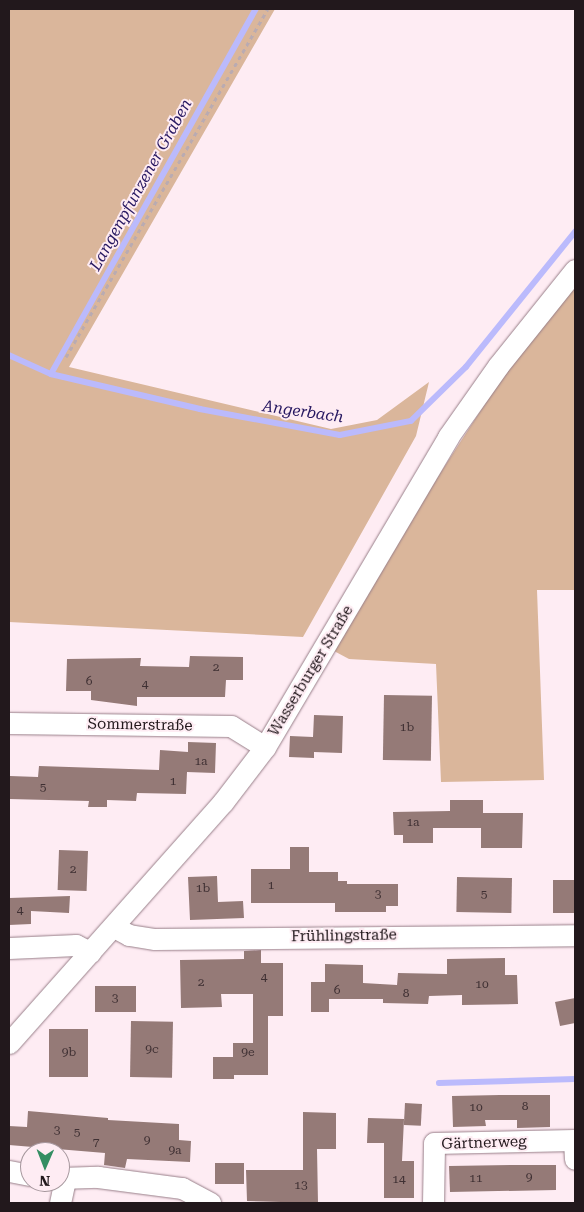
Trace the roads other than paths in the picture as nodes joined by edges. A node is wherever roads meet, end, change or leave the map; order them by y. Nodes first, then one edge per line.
1 (575, 270) edge
2 (9, 723) edge
3 (265, 747) junction
4 (114, 927) junction
5 (575, 935) edge
6 (9, 948) edge
7 (90, 952) junction
8 (9, 1043) edge
9 (575, 1159) edge
10 (70, 1178) edge
11 (210, 1203) edge
12 (433, 1203) edge

1 - 3 street, Wasserburger Straße
2 - 3 street, Sommerstraße
3 - 4 street, Wasserburger Straße
4 - 5 street, Frühlingstraße
4 - 7 street, Wasserburger Straße
6 - 7 street
7 - 8 street, Wasserburger Straße
9 - 12 street, Gärtnerweg
10 - 11 street

